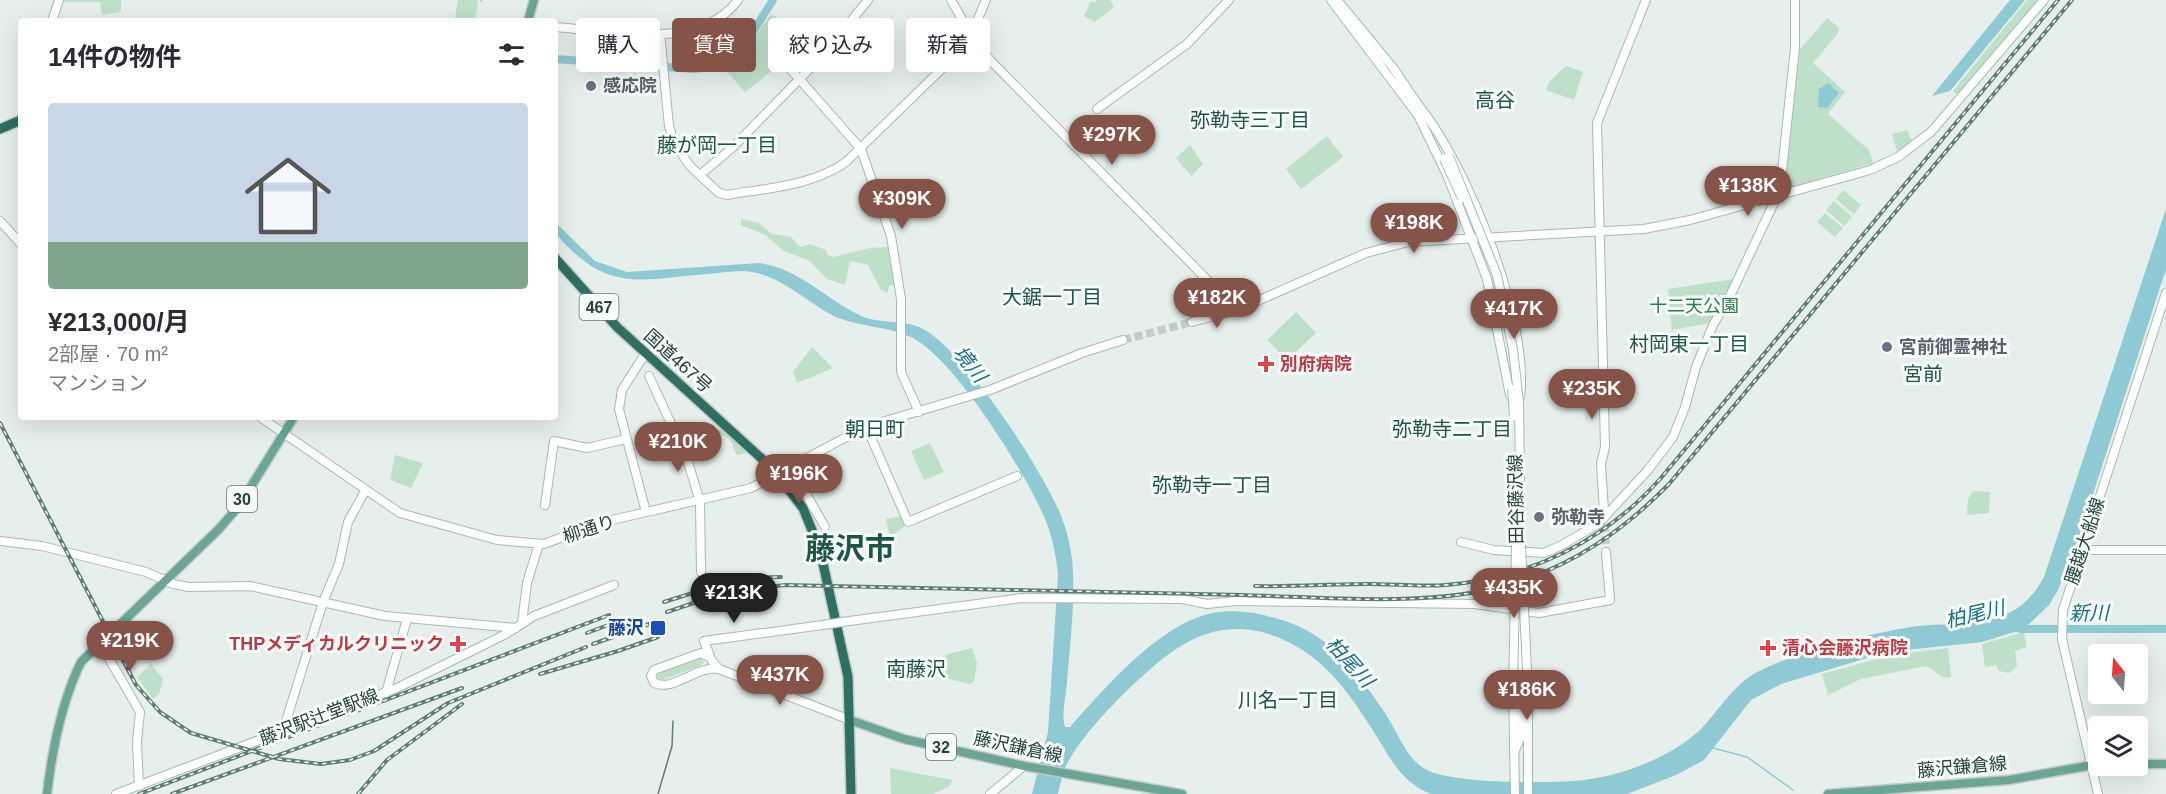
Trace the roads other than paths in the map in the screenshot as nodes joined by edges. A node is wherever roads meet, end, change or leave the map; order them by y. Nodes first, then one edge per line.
1 (59, 0) edge
2 (534, 0) edge
3 (738, 0) edge
4 (868, 0) edge
5 (951, 0) edge
6 (986, 0) edge
7 (1229, 0) edge
8 (1331, 0) edge
9 (1337, 0) edge
10 (1646, 0) edge
11 (1795, 0) edge
12 (2044, 0) edge
13 (53, 18) edge
14 (529, 18) edge
15 (961, 18) edge
16 (978, 18) edge
17 (558, 27) edge
18 (576, 28) edge
19 (660, 34) joint
20 (990, 58) edge
21 (793, 72) edge
22 (940, 72) edge
23 (800, 79) junction
24 (1417, 108) junction
25 (1097, 109) dead end
26 (18, 121) edge
27 (0, 129) edge
28 (861, 149) junction
29 (700, 175) junction
30 (1778, 196) junction
31 (0, 221) edge
32 (1599, 231) junction
33 (1488, 237) junction
34 (1473, 238) junction
35 (18, 241) edge
36 (558, 261) edge
37 (2166, 293) edge
38 (1237, 310) junction
39 (1192, 322) tunnel mouth
40 (1123, 340) tunnel mouth
41 (645, 354) junction
42 (649, 376) dead end
43 (1516, 406) junction
44 (919, 412) junction
45 (264, 420) edge
46 (292, 420) edge
47 (866, 426) junction
48 (284, 434) junction
49 (626, 439) junction
50 (787, 469) junction
51 (776, 476) junction
52 (1017, 476) dead end
53 (365, 491) junction
54 (700, 501) junction
55 (546, 505) dead end
56 (1604, 511) tunnel mouth
57 (645, 512) junction
58 (825, 526) dead end
59 (0, 541) edge
60 (1461, 542) dead end
61 (539, 544) junction
62 (2082, 550) junction
63 (2166, 550) edge
64 (1606, 552) tunnel mouth
65 (701, 572) dead end
66 (166, 580) junction
67 (615, 585) dead end
68 (323, 602) junction
69 (1520, 611) junction
70 (407, 619) junction
71 (519, 626) junction
72 (100, 643) junction
73 (711, 657) junction
74 (707, 669) junction
75 (719, 669) junction
76 (386, 693) junction
77 (850, 720) junction
78 (288, 728) junction
79 (1521, 735) junction
80 (2088, 736) edge
81 (1528, 748) junction
82 (1514, 756) junction
83 (1528, 759) junction
84 (2148, 764) edge
85 (2166, 764) edge
86 (2088, 765) edge
87 (1024, 766) junction
88 (2096, 776) edge
89 (139, 786) junction
90 (1142, 791) edge
91 (47, 794) edge
92 (116, 794) edge
93 (851, 794) edge
94 (990, 794) edge
95 (1182, 794) edge
96 (1515, 794) edge
97 (1528, 794) edge
98 (1830, 794) edge
99 (2098, 794) edge

1 - 13 street
2 - 14 main road
3 - 19 street
4 - 23 street
5 - 15 street
6 - 16 street
7 - 25 street
8 - 24 street, 田谷藤沢線
9 - 24 street, 田谷藤沢線
10 - 32 street
11 - 30 street
12 - 30 street
17 - 18 street
19 - 29 street
20 - 38 street
21 - 23 street
22 - 28 street
23 - 28 street
23 - 29 street
24 - 33 street
24 - 34 street
24 - 43 street, 田谷藤沢線, bridge
26 - 27 highway
28 - 29 street
28 - 44 street
30 - 32 street
30 - 60 street
31 - 35 street
32 - 33 street
32 - 56 street
33 - 34 street
33 - 43 street, bridge
34 - 38 street
34 - 43 street, bridge
36 - 41 highway, 国道467号 / 467
37 - 62 street, 腰越大船線
38 - 39 street
40 - 44 street, 柳通り
41 - 49 street
41 - 51 highway, 国道467号 / 467
42 - 54 street
43 - 81 street, 田谷藤沢線, bridge
43 - 82 street, 田谷藤沢線, bridge
44 - 47 street, 柳通り
45 - 48 street
46 - 48 main road, 30
47 - 50 street, 柳通り
47 - 52 street
48 - 53 street
48 - 66 main road, 30
49 - 55 street
49 - 57 street
50 - 51 street, 柳通り
50 - 58 street
51 - 54 street, 柳通り
51 - 77 highway, 国道467号 / 467
53 - 61 street
53 - 68 street
54 - 57 street, 柳通り
54 - 65 street
57 - 61 street, 柳通り
59 - 66 street
61 - 71 street
62 - 63 street
62 - 80 street, 腰越大船線
64 - 69 street
66 - 68 street
66 - 72 main road, 30
67 - 71 street, 藤沢駅辻堂駅線
68 - 70 street
68 - 78 street
69 - 73 street, bridge
69 - 79 street
70 - 71 street
70 - 76 street
71 - 76 street, 藤沢駅辻堂駅線
72 - 89 street
72 - 91 main road, 30
73 - 74 street
73 - 74 street
73 - 75 street
74 - 75 street
75 - 77 street
76 - 78 street, 藤沢駅辻堂駅線
77 - 87 main road, 藤沢鎌倉線 / 32
77 - 93 highway, 国道467号 / 467
78 - 89 street, 藤沢駅辻堂駅線
79 - 81 street
79 - 82 street
81 - 83 street, 田谷藤沢線
82 - 83 street
82 - 96 street, 田谷藤沢線
83 - 97 street, 田谷藤沢線
84 - 85 main road
86 - 98 main road, 藤沢鎌倉線
87 - 90 main road, 藤沢鎌倉線 / 32
87 - 94 street
88 - 99 street, 腰越大船線
89 - 92 street, 藤沢駅辻堂駅線
90 - 95 main road, 藤沢鎌倉線 / 32

